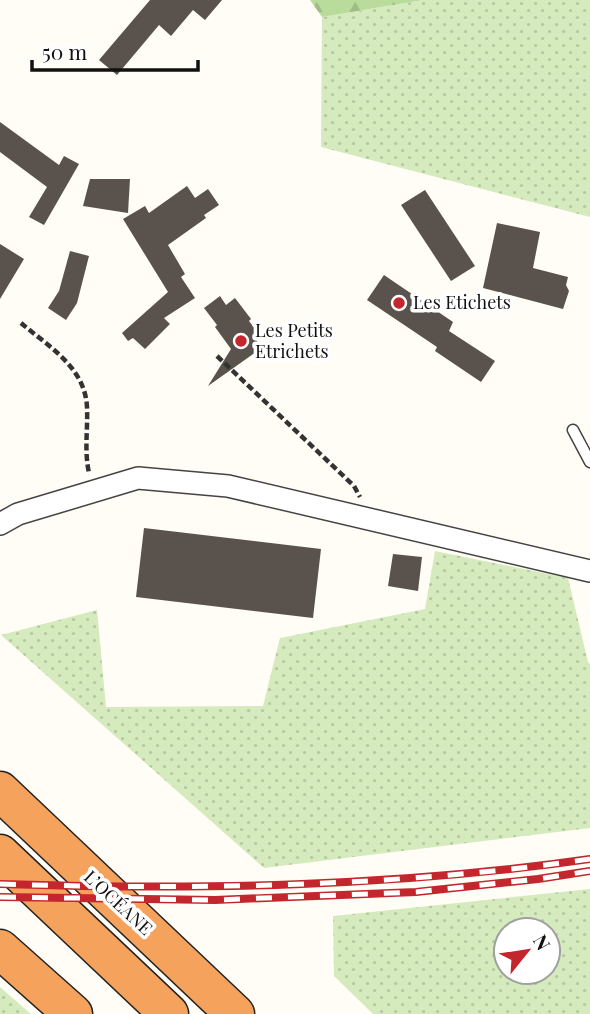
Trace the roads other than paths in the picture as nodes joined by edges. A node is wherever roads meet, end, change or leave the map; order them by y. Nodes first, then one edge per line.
1 (573, 430) dead end
2 (590, 462) edge
3 (0, 524) edge
4 (590, 571) edge
5 (0, 791) edge
6 (0, 854) edge
7 (0, 949) edge
8 (73, 1014) edge
9 (169, 1014) edge
10 (235, 1014) edge

1 - 2 lane
3 - 4 street
5 - 10 highway, L’OCÉANE
6 - 9 highway
7 - 8 highway

